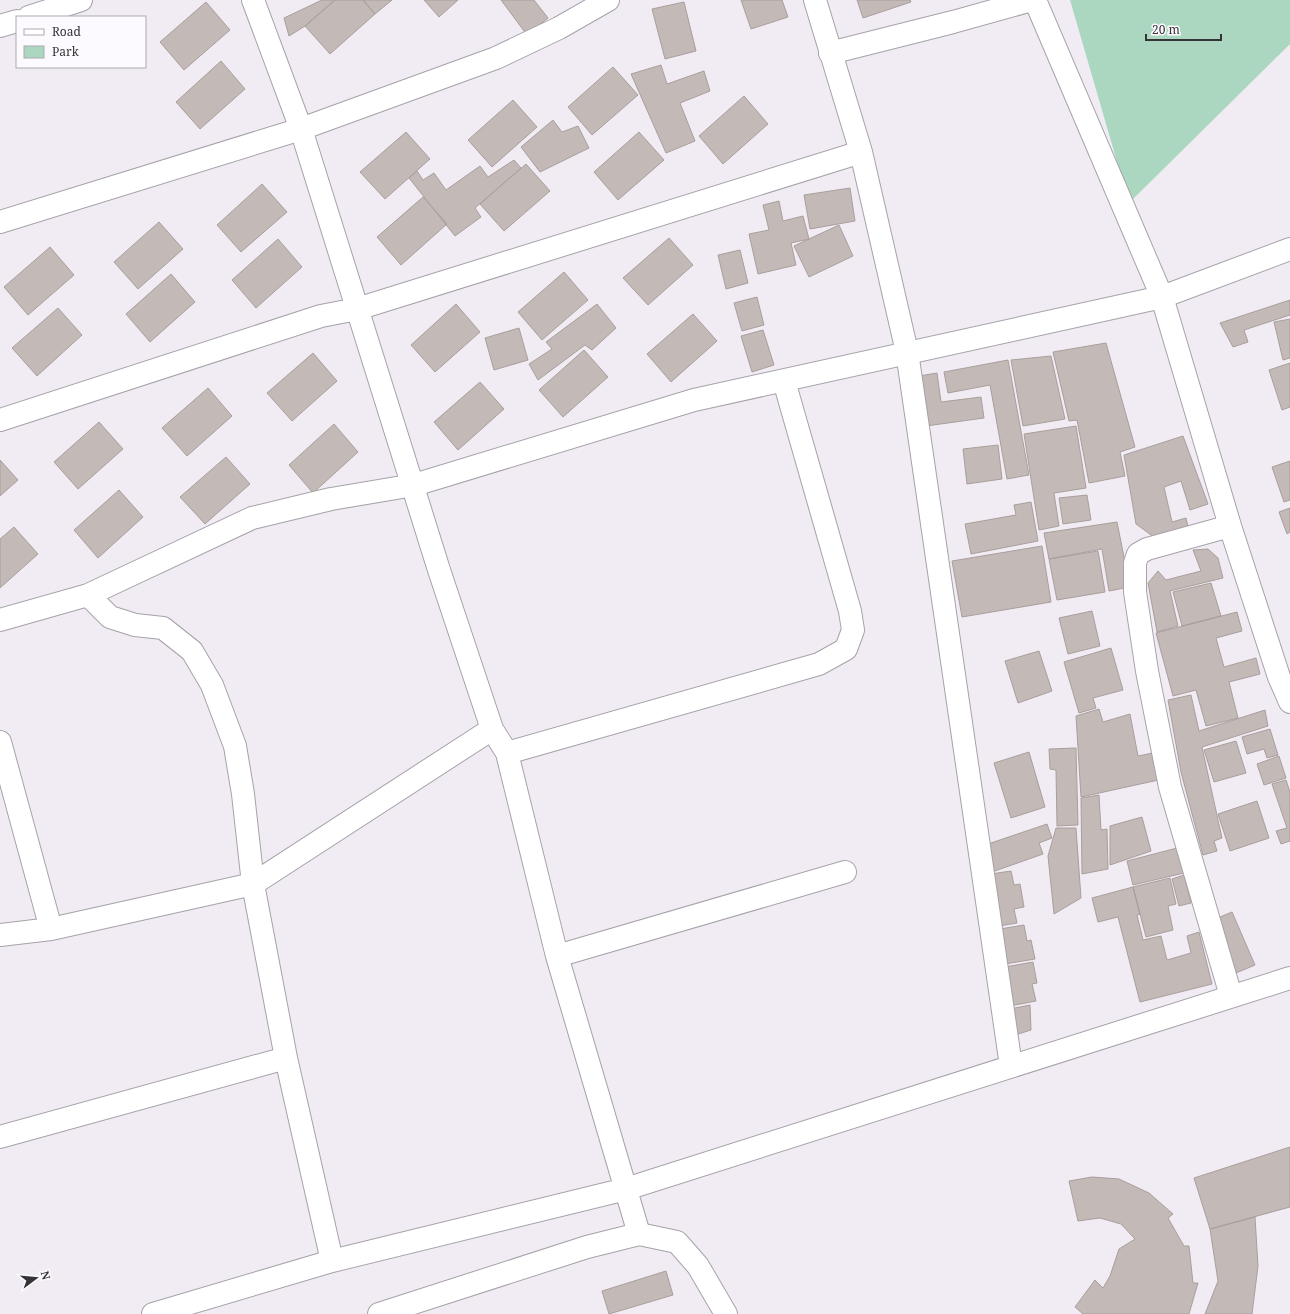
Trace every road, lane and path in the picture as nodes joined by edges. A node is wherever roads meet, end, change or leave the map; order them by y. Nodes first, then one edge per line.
1 (81, 0) edge
2 (253, 0) edge
3 (608, 0) edge
4 (815, 0) edge
5 (1033, 0) edge
6 (28, 16) edge
7 (830, 53) junction
8 (301, 129) junction
9 (861, 152) junction
10 (0, 222) edge
11 (1290, 249) edge
12 (1162, 297) junction
13 (357, 309) junction
14 (907, 352) junction
15 (784, 381) junction
16 (0, 420) edge
17 (414, 486) junction
18 (1230, 526) junction
19 (88, 595) junction
20 (0, 620) edge
21 (1285, 675) edge
22 (1290, 702) edge
23 (492, 730) junction
24 (0, 742) edge
25 (507, 753) junction
26 (845, 872) dead end
27 (253, 884) junction
28 (51, 929) junction
29 (0, 935) edge
30 (557, 956) junction
31 (1290, 978) edge
32 (1231, 996) junction
33 (286, 1058) junction
34 (1011, 1066) junction
35 (0, 1137) edge
36 (626, 1189) junction
37 (639, 1234) junction
38 (332, 1261) junction
39 (723, 1313) edge
40 (153, 1314) edge
41 (379, 1314) edge

1 - 6 street
2 - 8 street
3 - 8 street
4 - 7 street
5 - 7 street
5 - 12 street
7 - 9 street
8 - 10 street
8 - 13 street
9 - 13 street
9 - 14 street
11 - 12 street
12 - 14 street
12 - 18 street
13 - 16 street
13 - 17 street
14 - 15 street
14 - 34 street
15 - 17 street
15 - 25 street
17 - 19 street
17 - 23 street
18 - 21 street
18 - 32 street
19 - 20 street
19 - 27 street
21 - 22 street
23 - 25 street
23 - 27 street
24 - 28 street
25 - 30 street
26 - 30 street
27 - 28 street
27 - 33 street
28 - 29 street
30 - 36 street
31 - 32 street
32 - 34 street
33 - 35 street
33 - 38 street
34 - 36 street
36 - 37 street
36 - 38 street
37 - 39 street
37 - 41 street
38 - 40 street

